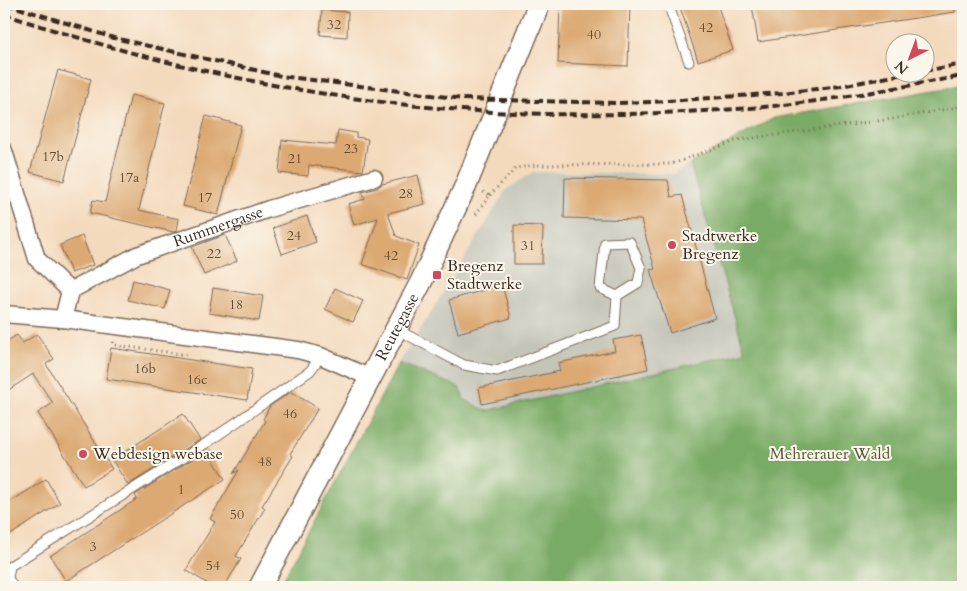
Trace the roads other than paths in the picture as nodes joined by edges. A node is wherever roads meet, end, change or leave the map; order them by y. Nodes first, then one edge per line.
1 (539, 4) edge
2 (668, 4) edge
3 (689, 62) dead end
4 (4, 151) edge
5 (374, 178) dead end
6 (70, 291) junction
7 (617, 296) junction
8 (4, 314) edge
9 (63, 319) junction
10 (396, 329) junction
11 (321, 356) junction
12 (371, 378) junction
13 (13, 587) edge
14 (260, 587) edge

1 - 10 street, Reutegasse
2 - 3 lane
4 - 6 street
5 - 6 street, Rummergasse
6 - 9 street
7 - 7 lane
7 - 10 lane
8 - 9 street
9 - 11 street
10 - 12 street, Reutegasse
11 - 12 street
11 - 13 lane
12 - 14 street, Reutegasse

